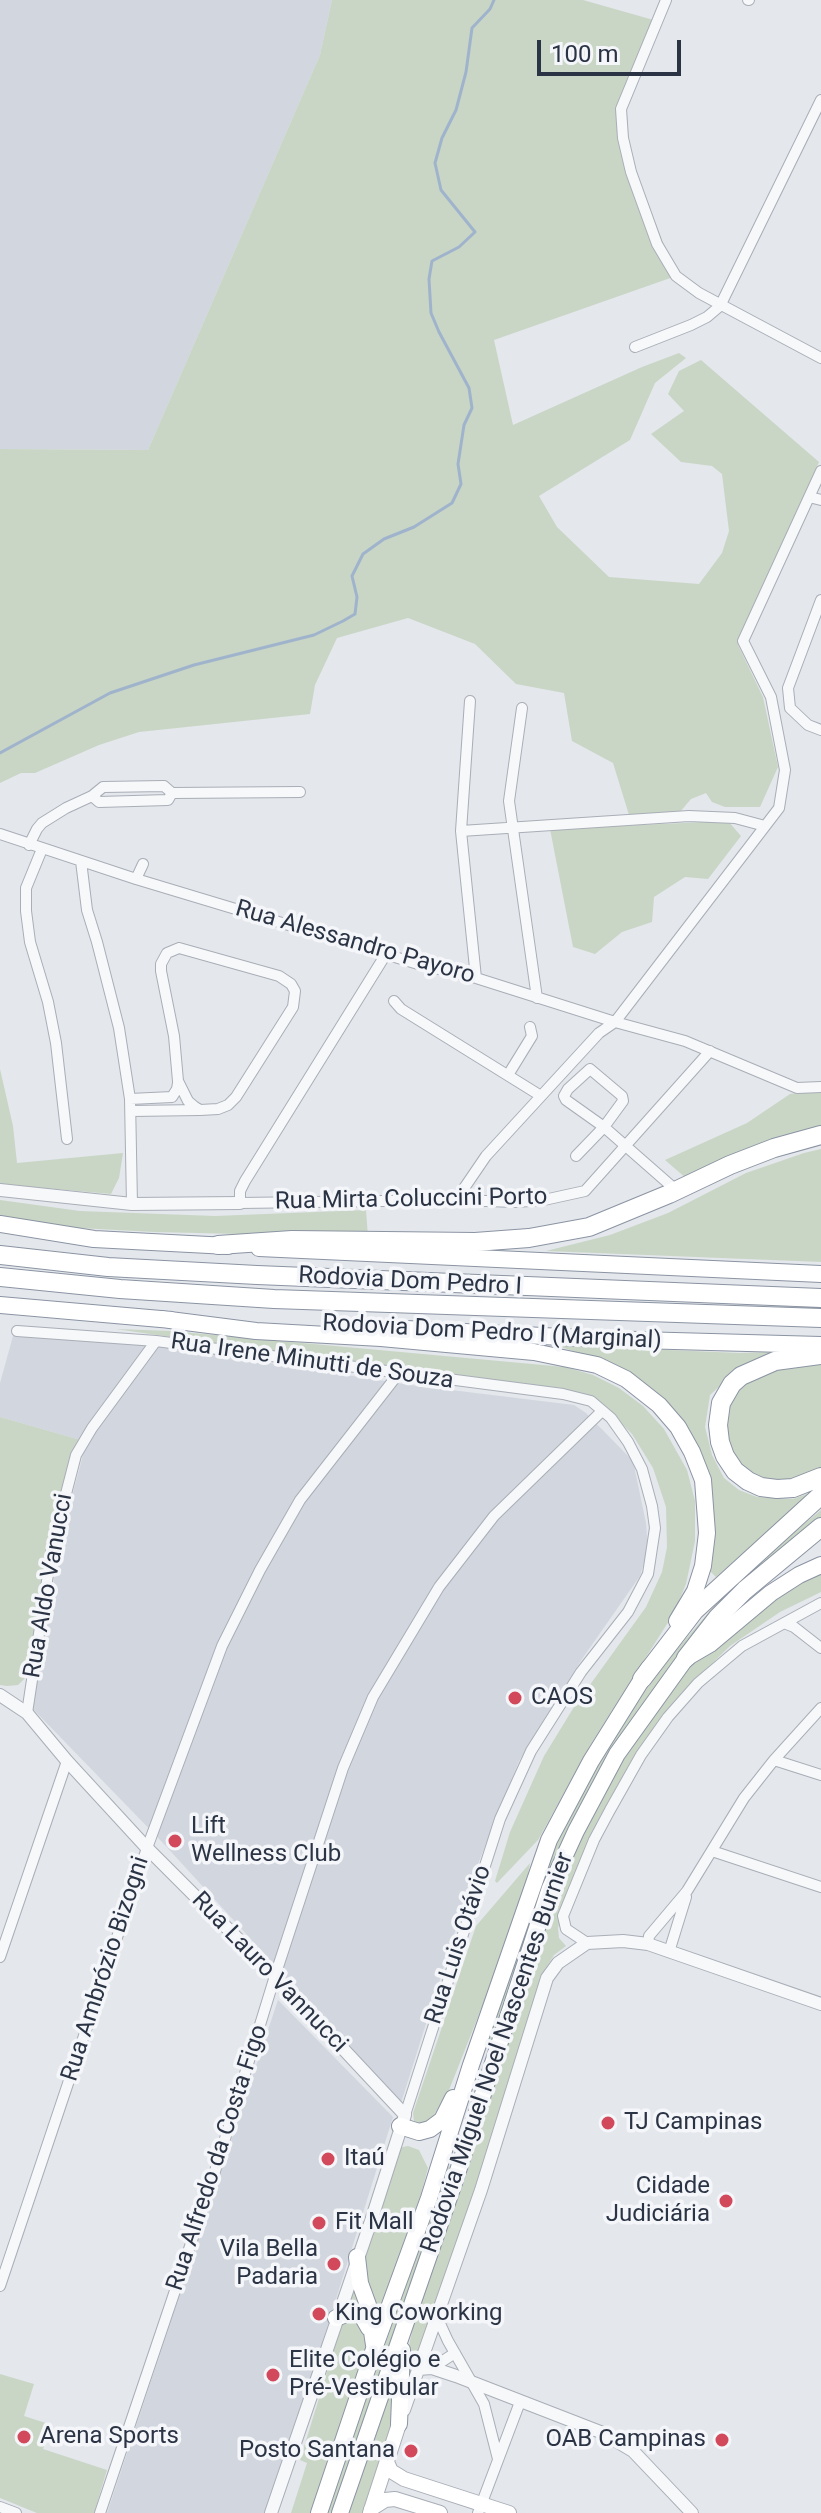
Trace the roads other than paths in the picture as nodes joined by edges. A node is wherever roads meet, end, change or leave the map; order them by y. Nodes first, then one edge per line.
1 (666, 0) edge
2 (821, 100) edge
3 (720, 306) junction
4 (635, 347) dead end
5 (821, 358) edge
6 (821, 471) edge
7 (809, 497) junction
8 (821, 500) edge
9 (821, 600) edge
10 (470, 701) dead end
11 (522, 708) dead end
12 (821, 730) edge
13 (300, 792) dead end
14 (765, 826) junction
15 (513, 827) junction
16 (461, 831) junction
17 (0, 834) edge
18 (29, 845) junction
19 (42, 849) junction
20 (81, 861) junction
21 (143, 864) dead end
22 (136, 879) junction
23 (386, 954) junction
24 (476, 978) junction
25 (537, 998) junction
26 (394, 1001) dead end
27 (615, 1022) junction
28 (530, 1027) dead end
29 (710, 1051) junction
30 (508, 1075) junction
31 (178, 1081) junction
32 (821, 1087) edge
33 (541, 1096) junction
34 (130, 1105) junction
35 (200, 1110) junction
36 (604, 1127) junction
37 (821, 1135) edge
38 (67, 1139) dead end
39 (625, 1146) junction
40 (576, 1156) dead end
41 (0, 1190) edge
42 (677, 1191) junction
43 (456, 1200) junction
44 (240, 1203) junction
45 (132, 1204) junction
46 (0, 1224) edge
47 (0, 1244) edge
48 (218, 1245) junction
49 (0, 1255) edge
50 (108, 1267) junction
51 (821, 1274) edge
52 (0, 1277) edge
53 (821, 1298) edge
54 (0, 1305) edge
55 (821, 1318) edge
56 (162, 1319) junction
57 (17, 1331) dead end
58 (156, 1341) junction
59 (821, 1345) edge
60 (821, 1355) edge
61 (399, 1373) junction
62 (601, 1412) junction
63 (821, 1477) edge
64 (821, 1495) edge
65 (821, 1527) edge
66 (821, 1565) edge
67 (821, 1603) edge
68 (784, 1623) junction
69 (821, 1648) edge
70 (686, 1658) junction
71 (642, 1679) junction
72 (0, 1695) edge
73 (821, 1708) edge
74 (27, 1713) junction
75 (774, 1760) junction
76 (67, 1761) junction
77 (821, 1775) edge
78 (147, 1848) junction
79 (712, 1851) junction
80 (821, 1887) edge
81 (687, 1891) junction
82 (587, 1943) junction
83 (648, 1944) junction
84 (669, 1952) junction
85 (0, 1957) edge
86 (275, 1976) junction
87 (821, 2004) edge
88 (471, 2065) junction
89 (402, 2121) junction
90 (357, 2257) junction
91 (0, 2286) edge
92 (437, 2317) junction
93 (336, 2318) junction
94 (403, 2330) junction
95 (373, 2340) junction
96 (455, 2353) junction
97 (432, 2368) junction
98 (418, 2369) junction
99 (471, 2383) junction
100 (520, 2402) junction
101 (399, 2424) junction
102 (498, 2459) junction
103 (387, 2462) junction
104 (416, 2484) junction
105 (409, 2503) junction
106 (0, 2507) edge
107 (480, 2508) edge
108 (371, 2511) edge
109 (16, 2513) edge
110 (100, 2513) edge
111 (271, 2513) edge
112 (319, 2513) edge
113 (340, 2513) edge
114 (440, 2513) edge
115 (509, 2513) edge
116 (692, 2513) edge

1 - 3 street
2 - 3 street
3 - 4 street
3 - 5 street
6 - 7 street
7 - 8 street
7 - 14 street
9 - 12 street
10 - 16 street
11 - 15 street
13 - 18 street
14 - 15 street
14 - 27 street
15 - 16 street
15 - 25 street
16 - 24 street
17 - 18 street, Rua Alessandro Payoro
18 - 19 street, Rua Alessandro Payoro
19 - 20 street, Rua Alessandro Payoro
19 - 38 street
20 - 22 street, Rua Alessandro Payoro
20 - 34 street
21 - 22 street
22 - 23 street, Rua Alessandro Payoro
23 - 24 street, Rua Alessandro Payoro
23 - 44 street
24 - 25 street, Rua Alessandro Payoro
25 - 27 street, Rua Alessandro Payoro
26 - 30 street
27 - 29 street, Rua Alessandro Payoro
27 - 33 street
28 - 30 street
29 - 32 street, Rua Alessandro Payoro
29 - 39 street, Rua Mirta Coluccini Porto
30 - 33 street
31 - 34 street
31 - 35 street
31 - 35 street
33 - 43 street
34 - 35 street
34 - 45 street
36 - 36 street
36 - 39 street
36 - 40 street
37 - 42 highway
39 - 42 street
39 - 43 street, Rua Mirta Coluccini Porto
41 - 45 street
42 - 48 highway
43 - 44 street, Rua Mirta Coluccini Porto
44 - 45 street
46 - 48 highway
47 - 50 highway
48 - 51 highway
49 - 50 highway, Rodovia Dom Pedro I
50 - 53 highway, Rodovia Dom Pedro I
52 - 55 highway, Rodovia Dom Pedro I
54 - 56 highway
56 - 59 highway, Rodovia Dom Pedro I (Marginal)
56 - 71 highway
57 - 58 street, Rua Irene Minutti de Souza
58 - 61 street, Rua Irene Minutti de Souza
58 - 74 street, Rua Aldo Vanucci
60 - 63 highway
61 - 62 street, Rua Irene Minutti de Souza
61 - 78 street, Rua Ambrózio Bizogni
62 - 86 street, Rua Alfredo da Costa Figo
62 - 89 street, Rua Luis Otávio
64 - 71 highway, Rodovia Miguel Noel Nascentes Burnier
65 - 70 highway, Rodovia Miguel Noel Nascentes Burnier
66 - 70 highway
67 - 68 street
68 - 69 street
68 - 82 street
70 - 94 highway, Rodovia Miguel Noel Nascentes Burnier
71 - 88 highway, Rodovia Miguel Noel Nascentes Burnier
72 - 74 street, Rua Lauro Vannucci
73 - 75 street
74 - 76 street, Rua Lauro Vannucci
75 - 77 street
75 - 79 street
76 - 78 street, Rua Lauro Vannucci
76 - 85 street
78 - 86 street, Rua Lauro Vannucci
78 - 91 street, Rua Ambrózio Bizogni
79 - 80 street
79 - 81 street
81 - 83 street
81 - 84 street
82 - 83 street
82 - 92 street
83 - 84 street
84 - 87 street
86 - 89 street, Rua Lauro Vannucci
86 - 110 street, Rua Alfredo da Costa Figo
88 - 89 highway
88 - 95 highway, Rodovia Miguel Noel Nascentes Burnier
89 - 90 street, Rua Luis Otávio
90 - 93 street, Rua Luis Otávio
90 - 95 highway
92 - 96 street
92 - 98 street
93 - 95 highway
93 - 111 street, Rua Luis Otávio
94 - 101 highway
94 - 113 highway, Rodovia Miguel Noel Nascentes Burnier
95 - 112 highway, Rodovia Miguel Noel Nascentes Burnier
96 - 97 street
96 - 99 street
97 - 98 street
97 - 99 street
98 - 101 street
99 - 100 street
99 - 102 street
100 - 102 street
100 - 116 street
101 - 103 main road
102 - 107 street
103 - 104 main road
103 - 108 main road
104 - 105 main road
104 - 107 main road
105 - 108 main road
105 - 114 main road
106 - 109 street
107 - 115 main road

